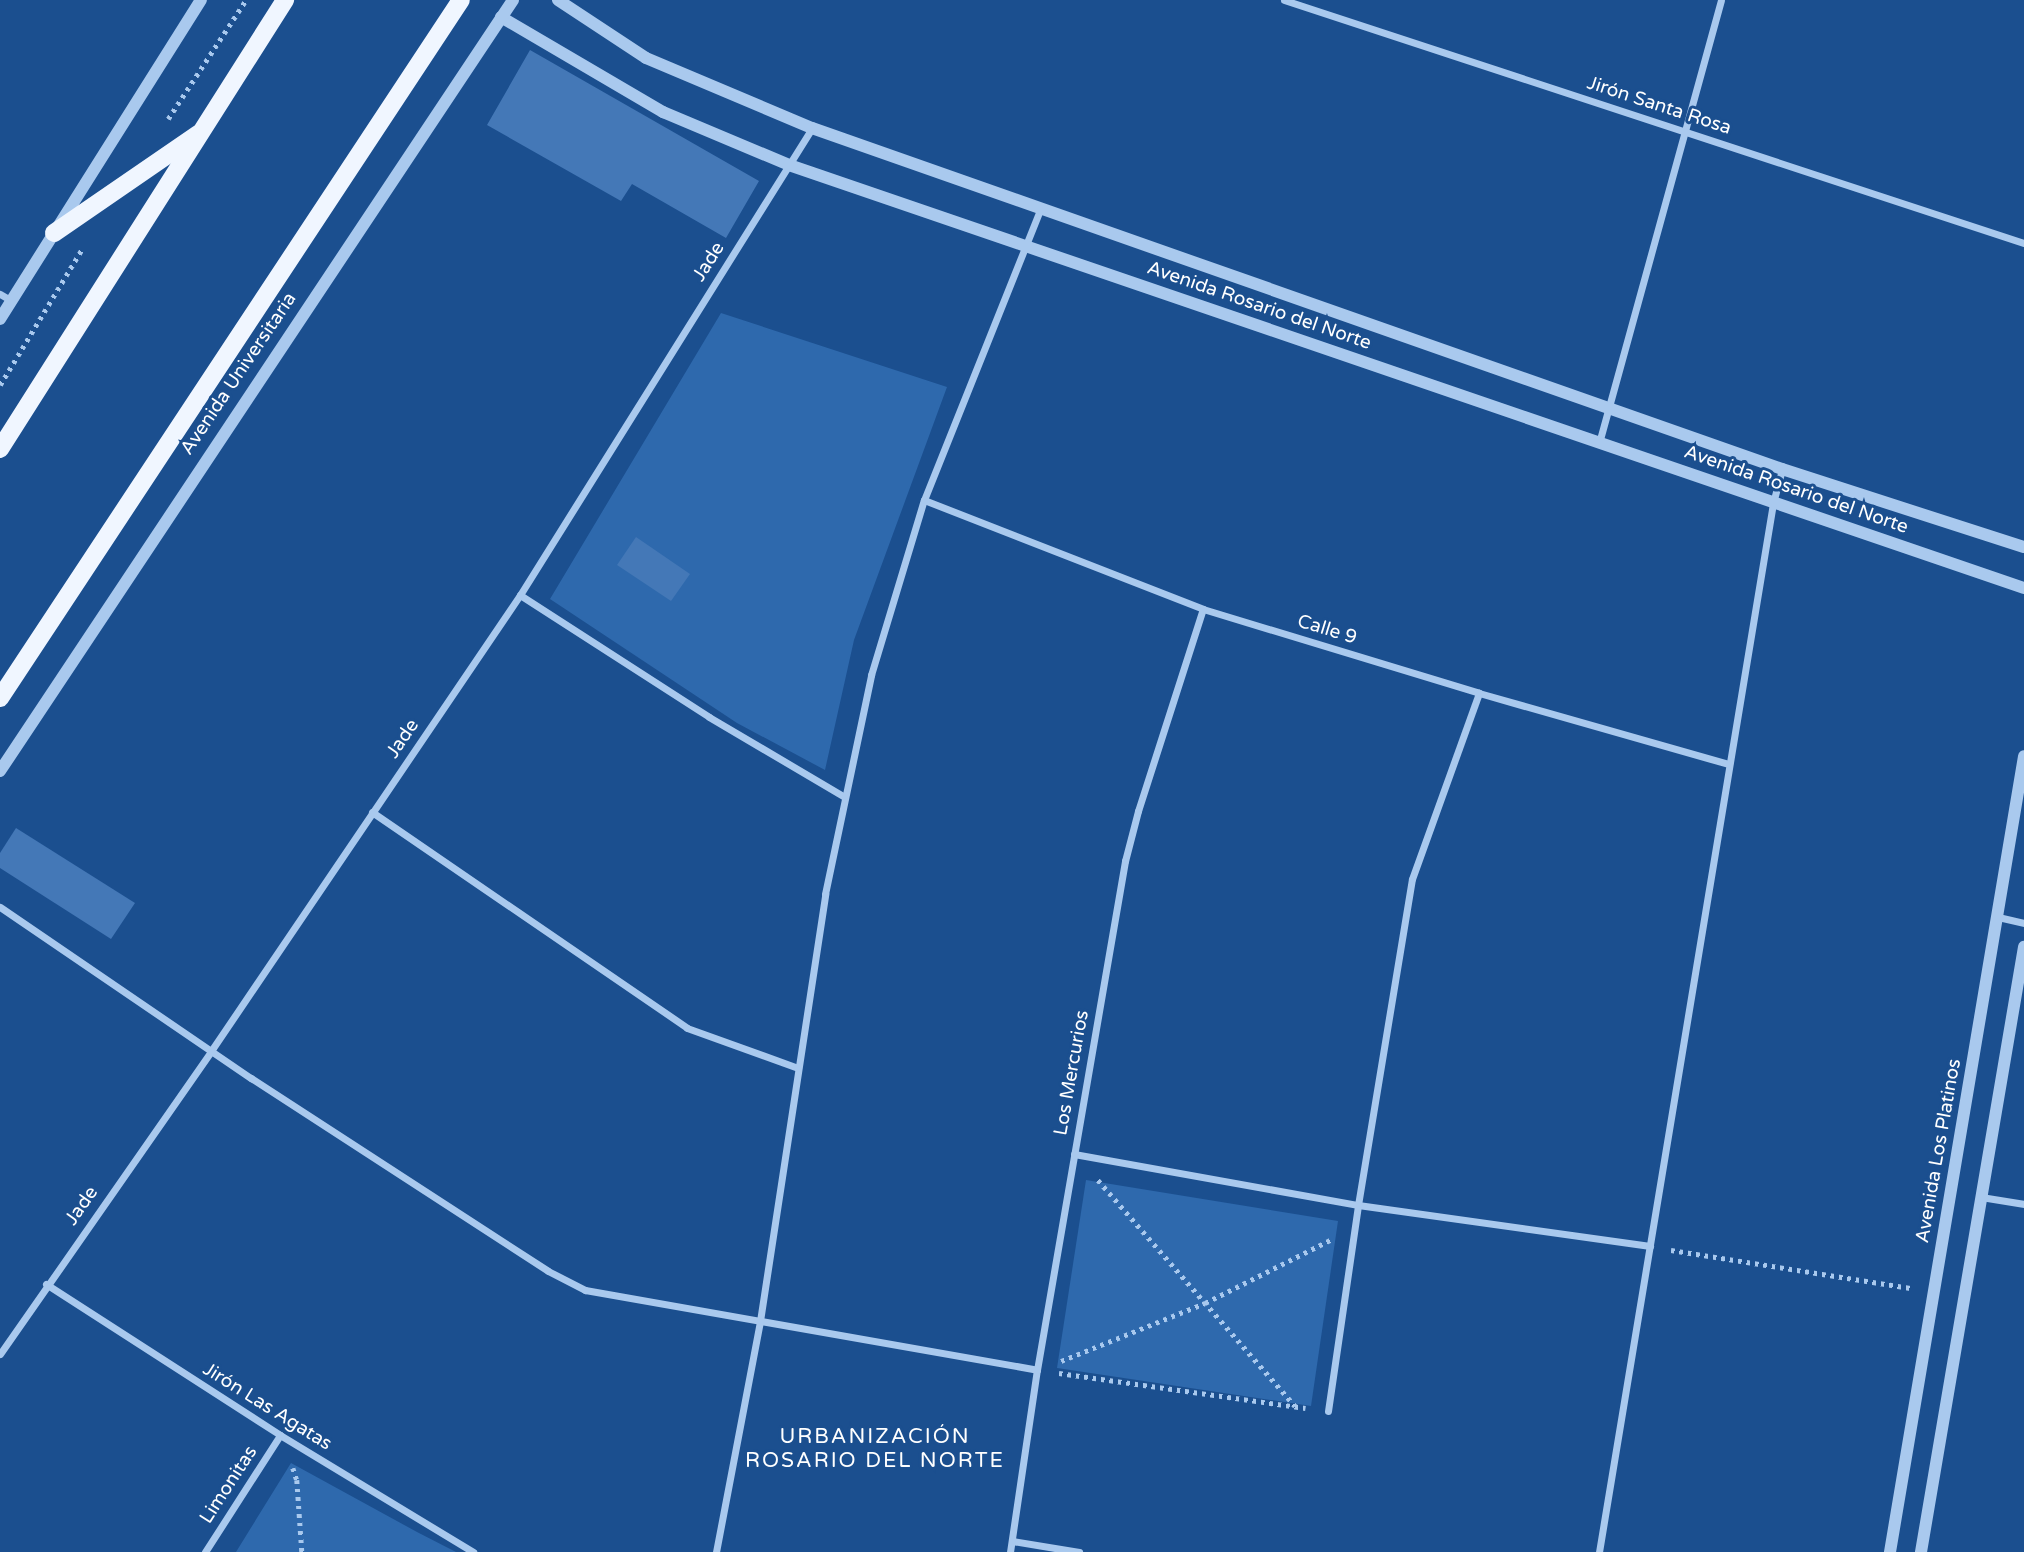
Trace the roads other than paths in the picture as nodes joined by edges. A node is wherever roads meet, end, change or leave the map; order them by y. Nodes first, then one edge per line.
1 (201, 0) edge
2 (285, 0) edge
3 (461, 0) edge
4 (513, 0) edge
5 (558, 0) edge
6 (1284, 0) edge
7 (1721, 0) edge
8 (501, 17) junction
9 (812, 128) junction
10 (204, 130) junction
11 (1683, 130) junction
12 (789, 165) junction
13 (1040, 210) junction
14 (54, 233) junction
15 (2024, 243) edge
16 (1025, 246) junction
17 (0, 294) edge
18 (12, 301) junction
19 (0, 319) edge
20 (1607, 408) junction
21 (1599, 443) junction
22 (0, 449) edge
23 (1782, 469) junction
24 (924, 500) junction
25 (1773, 503) junction
26 (2024, 547) edge
27 (2024, 588) edge
28 (520, 595) junction
29 (1203, 609) junction
30 (1479, 693) junction
31 (0, 698) edge
32 (2024, 756) edge
33 (1729, 764) junction
34 (0, 771) edge
35 (843, 796) junction
36 (372, 812) junction
37 (0, 907) edge
38 (1998, 917) junction
39 (2024, 922) edge
40 (2024, 947) edge
41 (211, 1051) junction
42 (798, 1068) junction
43 (1074, 1154) junction
44 (1981, 1197) junction
45 (2024, 1204) edge
46 (1358, 1205) junction
47 (1650, 1246) junction
48 (46, 1284) junction
49 (760, 1321) junction
50 (0, 1354) edge
51 (1037, 1370) junction
52 (1328, 1411) road end
53 (280, 1435) junction
54 (1012, 1541) junction
55 (205, 1552) edge
56 (473, 1552) edge
57 (716, 1552) edge
58 (1010, 1552) edge
59 (1079, 1552) edge
60 (1599, 1552) edge
61 (1890, 1552) edge
62 (1921, 1552) edge

1 - 14 street
2 - 10 main road
3 - 31 main road, Avenida Universitaria
4 - 8 street, Avenida Universitaria
5 - 9 street, Avenida Rosario del Norte
6 - 11 street, Jirón Santa Rosa
7 - 11 street
8 - 12 street, Avenida Rosario del Norte
8 - 34 street, Avenida Universitaria
9 - 12 street, Jade
9 - 13 street, Avenida Rosario del Norte
10 - 14 main road
10 - 22 main road
11 - 15 street, Jirón Santa Rosa
11 - 20 street
12 - 16 street, Avenida Rosario del Norte
12 - 28 street, Jade
13 - 16 street
13 - 20 street, Avenida Rosario del Norte
14 - 18 street
16 - 21 street, Avenida Rosario del Norte
16 - 24 street
17 - 18 street
18 - 19 street
20 - 21 street
20 - 23 street, Avenida Rosario del Norte
21 - 25 street, Avenida Rosario del Norte
23 - 25 street
23 - 26 street, Avenida Rosario del Norte
24 - 29 street, Calle 9
24 - 35 street
25 - 27 street, Avenida Rosario del Norte
25 - 33 street
28 - 35 street
28 - 36 street, Jade
29 - 30 street, Calle 9
29 - 43 street, Los Mercurios
30 - 33 street, Calle 9
30 - 46 street
32 - 38 street, Avenida Los Platinos
33 - 47 street
35 - 42 street
36 - 41 street, Jade
36 - 42 street
37 - 41 street
38 - 39 street
38 - 61 street, Avenida Los Platinos
40 - 44 street
41 - 48 street, Jade
41 - 49 street
42 - 49 street
43 - 46 street
43 - 51 street, Los Mercurios
44 - 45 street
44 - 62 street
46 - 47 street
46 - 52 street
47 - 60 street
48 - 50 street, Jade
48 - 53 street, Jirón Las Agatas
49 - 51 street
49 - 57 street
51 - 54 street, Los Mercurios
53 - 55 street, Limonitas
53 - 56 street, Jirón Las Agatas
54 - 58 street, Los Mercurios
54 - 59 street

